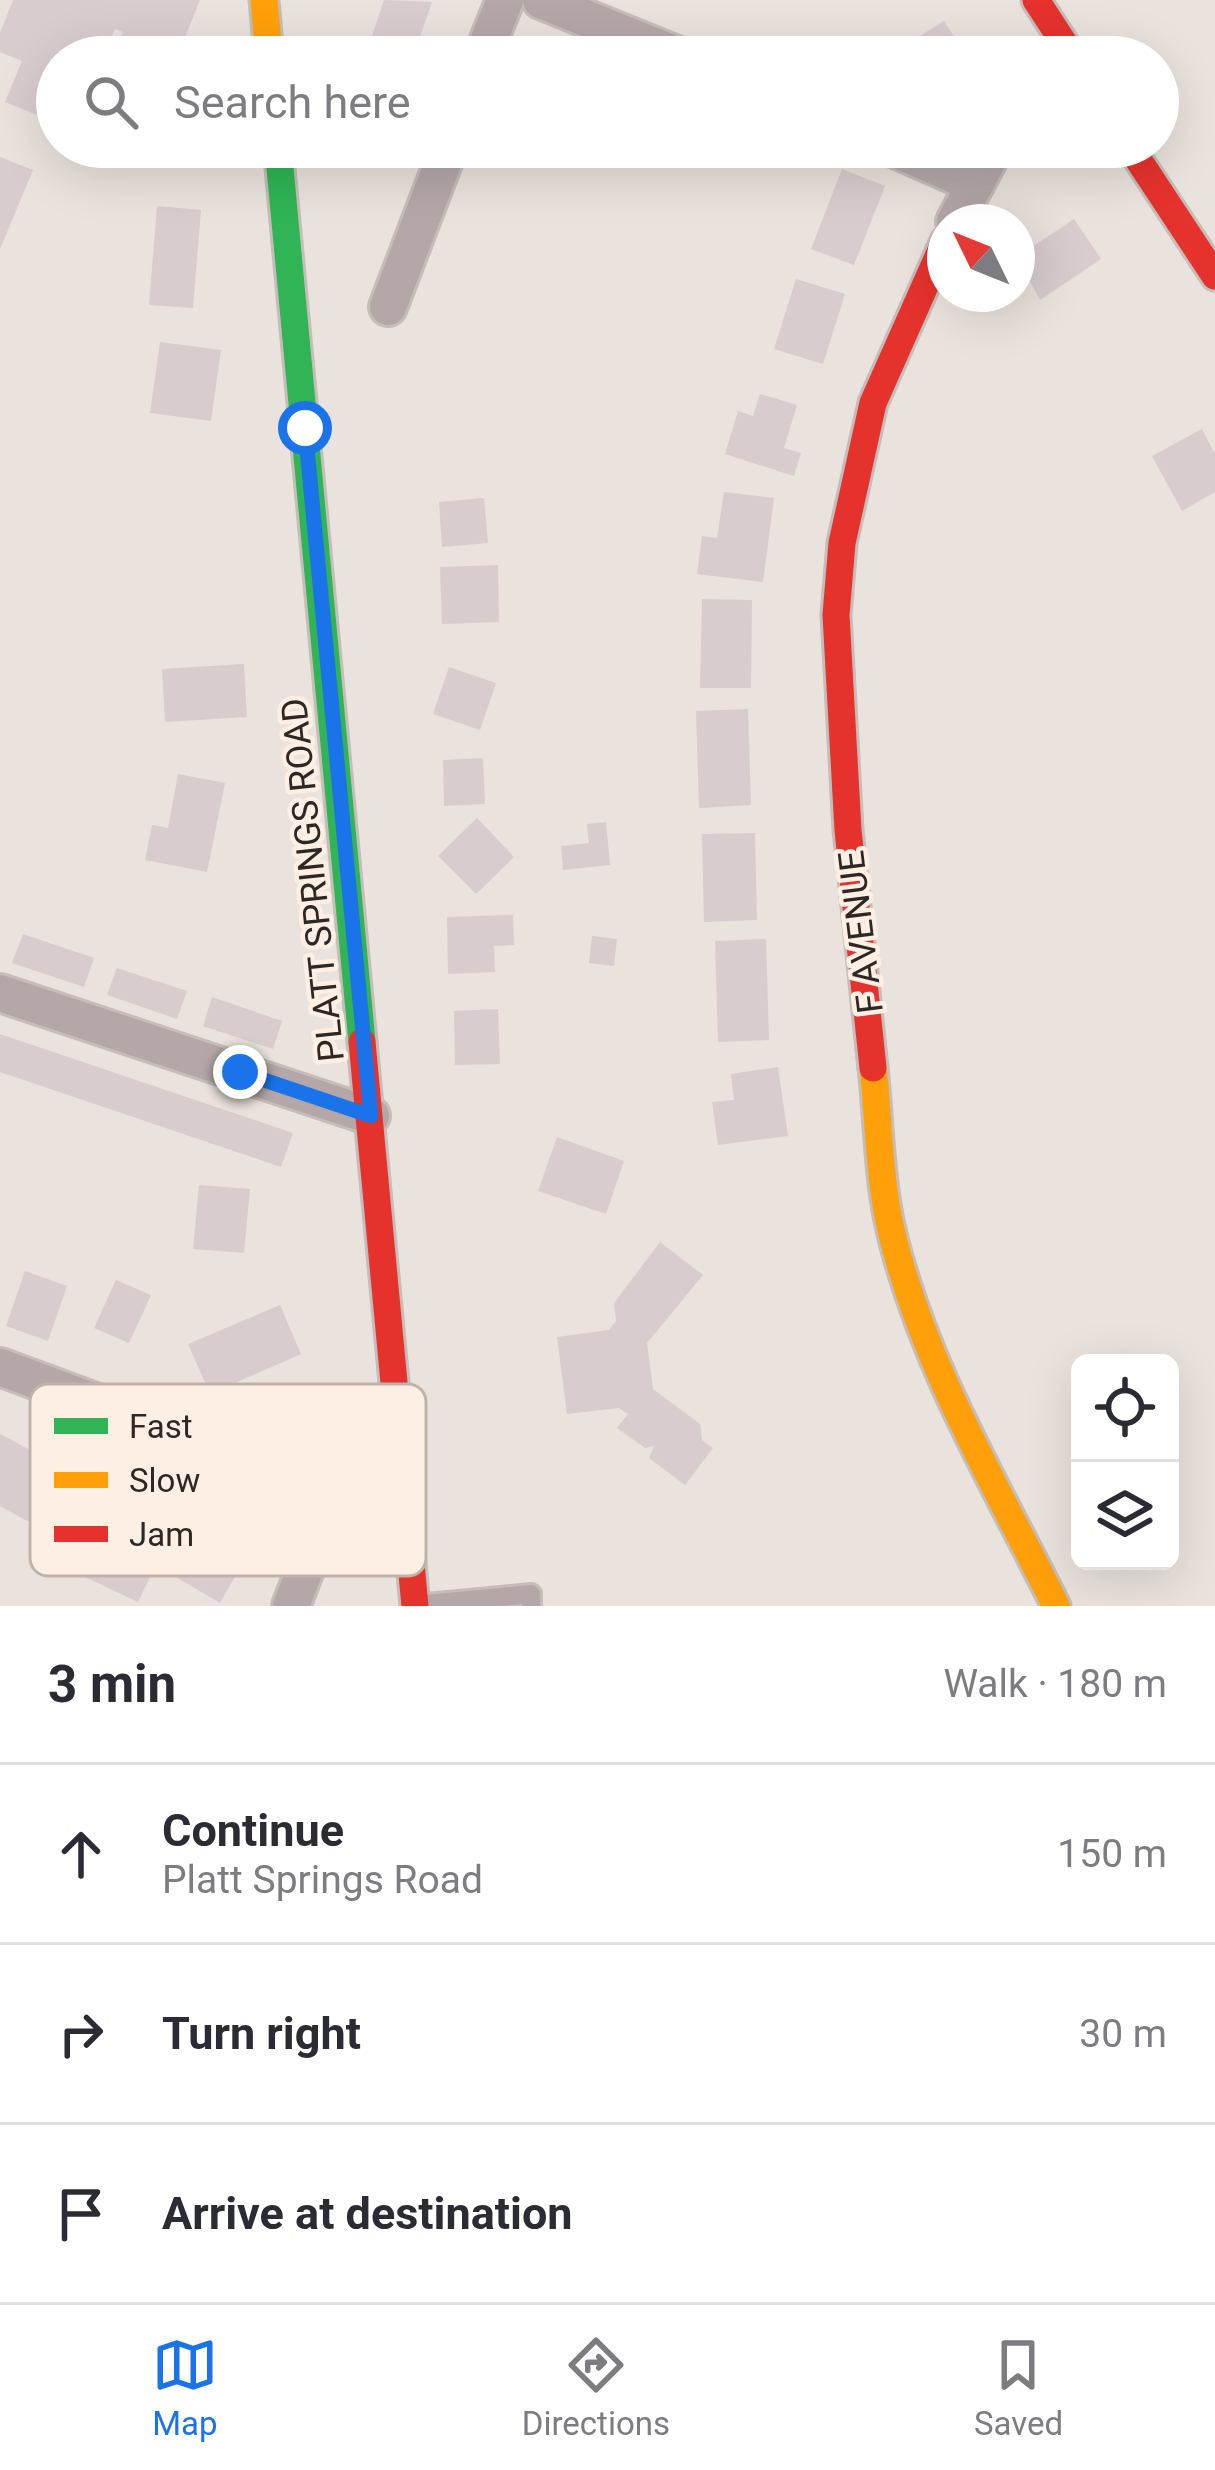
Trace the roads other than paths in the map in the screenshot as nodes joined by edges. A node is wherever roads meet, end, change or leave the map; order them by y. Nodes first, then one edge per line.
1 (264, 0) edge
2 (505, 0) edge
3 (542, 0) edge
4 (1036, 0) edge
5 (267, 36) edge
6 (490, 36) edge
7 (630, 36) edge
8 (1059, 36) edge
9 (280, 168) edge
10 (441, 168) edge
11 (939, 168) edge
12 (984, 168) edge
13 (1144, 168) edge
14 (975, 184) junction
15 (964, 204) edge
16 (1215, 276) edge
17 (927, 281) edge
18 (388, 307) dead end
19 (0, 993) edge
20 (371, 1116) junction
21 (0, 1367) edge
22 (46, 1384) edge
23 (394, 1384) edge
24 (303, 1576) edge
25 (412, 1576) edge
26 (291, 1606) edge
27 (415, 1606) edge
28 (531, 1606) edge
29 (1056, 1606) edge

1 - 5 main road
2 - 6 street
3 - 7 street
4 - 8 main road
9 - 20 main road, PLATT SPRINGS ROAD
10 - 18 street
11 - 14 street
12 - 14 street
13 - 16 main road
14 - 15 street
17 - 29 main road, F AVENUE
19 - 20 street
20 - 23 main road, PLATT SPRINGS ROAD
21 - 22 street
24 - 26 street
25 - 27 main road, PLATT SPRINGS ROAD
27 - 28 lane

